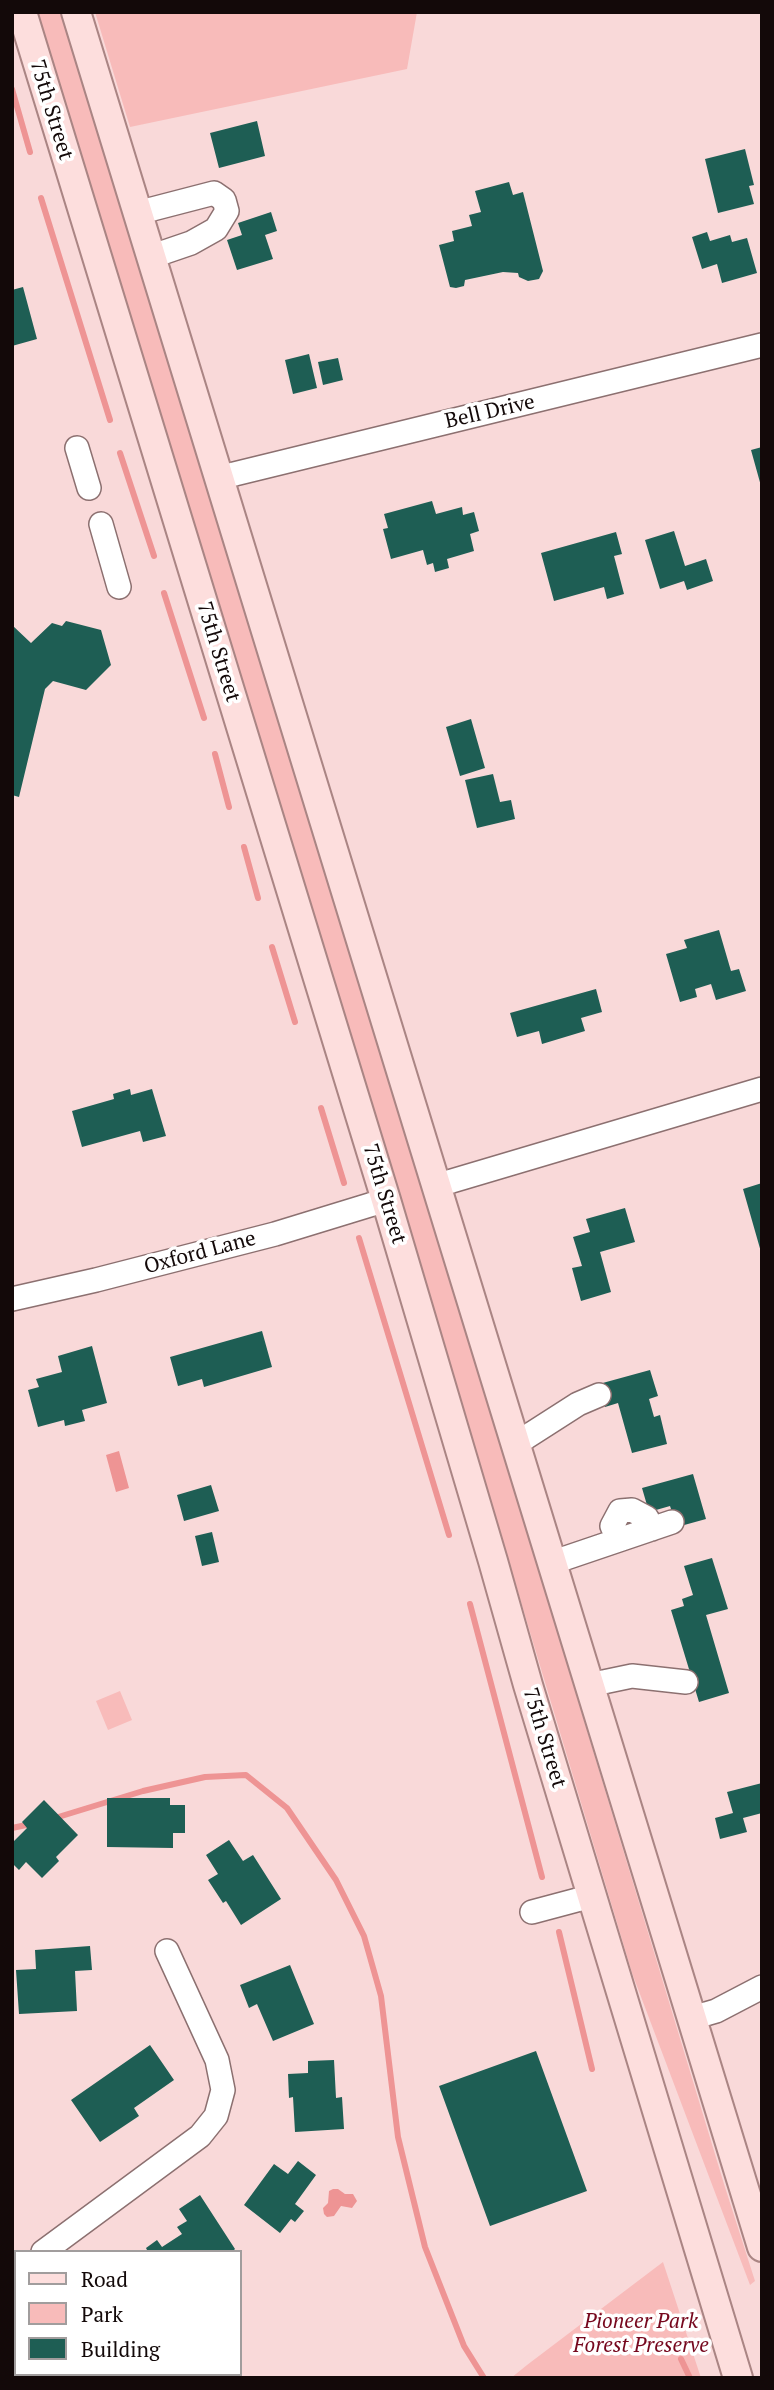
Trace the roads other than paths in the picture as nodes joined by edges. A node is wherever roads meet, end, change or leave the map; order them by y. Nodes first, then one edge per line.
1 (22, 12) edge
2 (76, 12) edge
3 (137, 213) junction
4 (150, 257) junction
5 (762, 345) edge
6 (77, 447) dead end
7 (218, 478) junction
8 (89, 488) dead end
9 (101, 524) dead end
10 (119, 587) dead end
11 (762, 1089) edge
12 (435, 1186) junction
13 (386, 1200) junction
14 (12, 1298) edge
15 (599, 1395) dead end
16 (514, 1445) junction
17 (662, 1526) dead end
18 (551, 1563) junction
19 (686, 1682) dead end
20 (589, 1685) junction
21 (592, 1896) junction
22 (531, 1912) dead end
23 (167, 1951) dead end
24 (762, 1987) edge
25 (692, 2018) junction
26 (762, 2246) edge
27 (46, 2250) edge
28 (738, 2378) edge

1 - 13 main road, 75th Street
2 - 3 main road
3 - 4 main road
3 - 4 street
4 - 7 main road
5 - 7 street, Bell Drive
6 - 8 street
7 - 12 main road
9 - 10 street
11 - 12 street
12 - 16 main road
13 - 14 street, Oxford Lane
13 - 21 main road, 75th Street
15 - 16 street
16 - 18 main road
17 - 18 street
18 - 20 main road
19 - 20 street
20 - 25 main road
21 - 22 street
21 - 28 main road, 75th Street
23 - 27 street
24 - 25 street
25 - 26 main road

